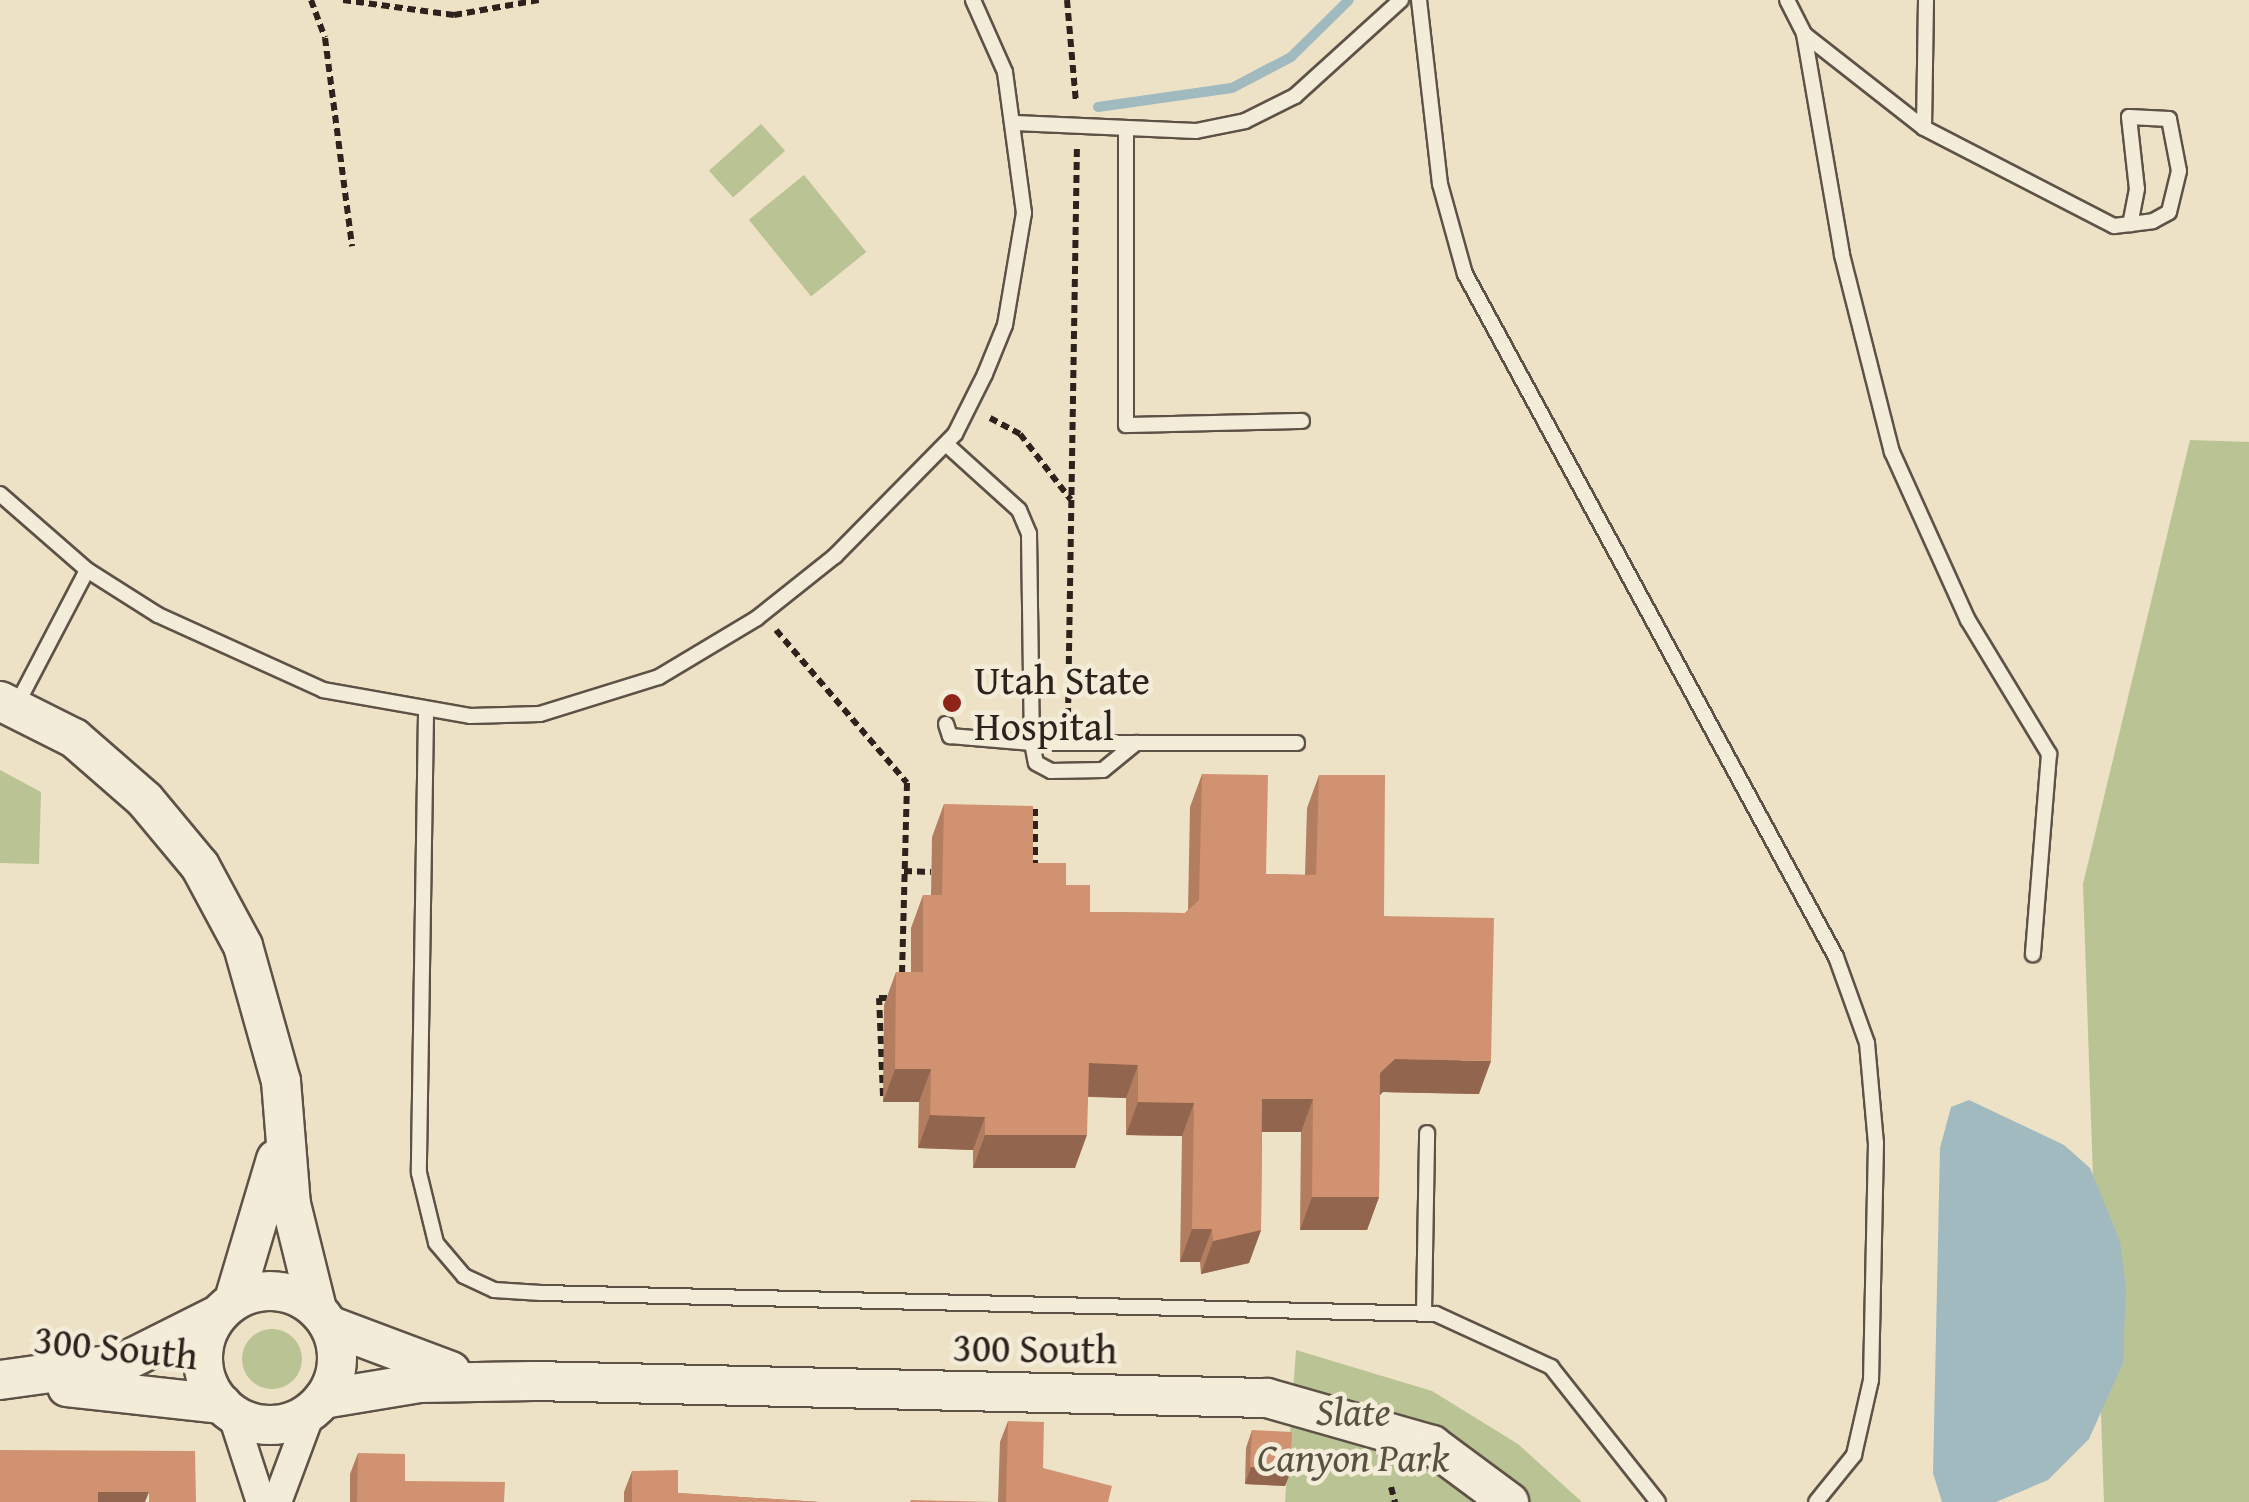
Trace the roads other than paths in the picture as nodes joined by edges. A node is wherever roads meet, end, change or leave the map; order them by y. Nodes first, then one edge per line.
1 (973, 0) edge
2 (1402, 0) edge
3 (1419, 0) edge
4 (1788, 0) edge
5 (1926, 0) edge
6 (1804, 34) junction
7 (1015, 122) junction
8 (1924, 128) junction
9 (1126, 130) junction
10 (2130, 224) junction
11 (1302, 421) dead end
12 (946, 444) junction
13 (0, 494) edge
14 (88, 570) junction
15 (8, 704) edge
16 (426, 714) junction
17 (946, 724) dead end
18 (1032, 742) junction
19 (1136, 742) junction
20 (1297, 742) dead end
21 (2033, 954) dead end
22 (283, 1104) junction
23 (1427, 1133) dead end
24 (226, 1308) junction
25 (1424, 1312) junction
26 (324, 1318) junction
27 (0, 1380) edge
28 (533, 1381) junction
29 (317, 1405) junction
30 (227, 1409) junction
31 (261, 1502) edge
32 (277, 1502) edge
33 (1509, 1502) edge
34 (1658, 1502) edge
35 (1816, 1502) edge

1 - 7 lane
2 - 9 lane
3 - 35 lane
4 - 6 lane
5 - 8 lane
6 - 8 lane
6 - 21 lane
7 - 9 lane
7 - 12 lane
8 - 10 lane
9 - 11 lane
10 - 10 lane
12 - 16 lane
12 - 18 lane
13 - 14 lane
14 - 15 lane
14 - 16 lane
15 - 22 street
16 - 25 lane
17 - 18 lane
18 - 19 lane
18 - 19 lane
19 - 20 lane
22 - 24 street
22 - 26 street
23 - 25 lane
24 - 26 street
24 - 27 street, 300 South
24 - 30 street
25 - 34 lane
26 - 28 street, 300 South
26 - 29 street
27 - 30 street, 300 South
28 - 29 street, 300 South
28 - 33 street, 300 South
29 - 30 street
29 - 32 street
30 - 31 street

